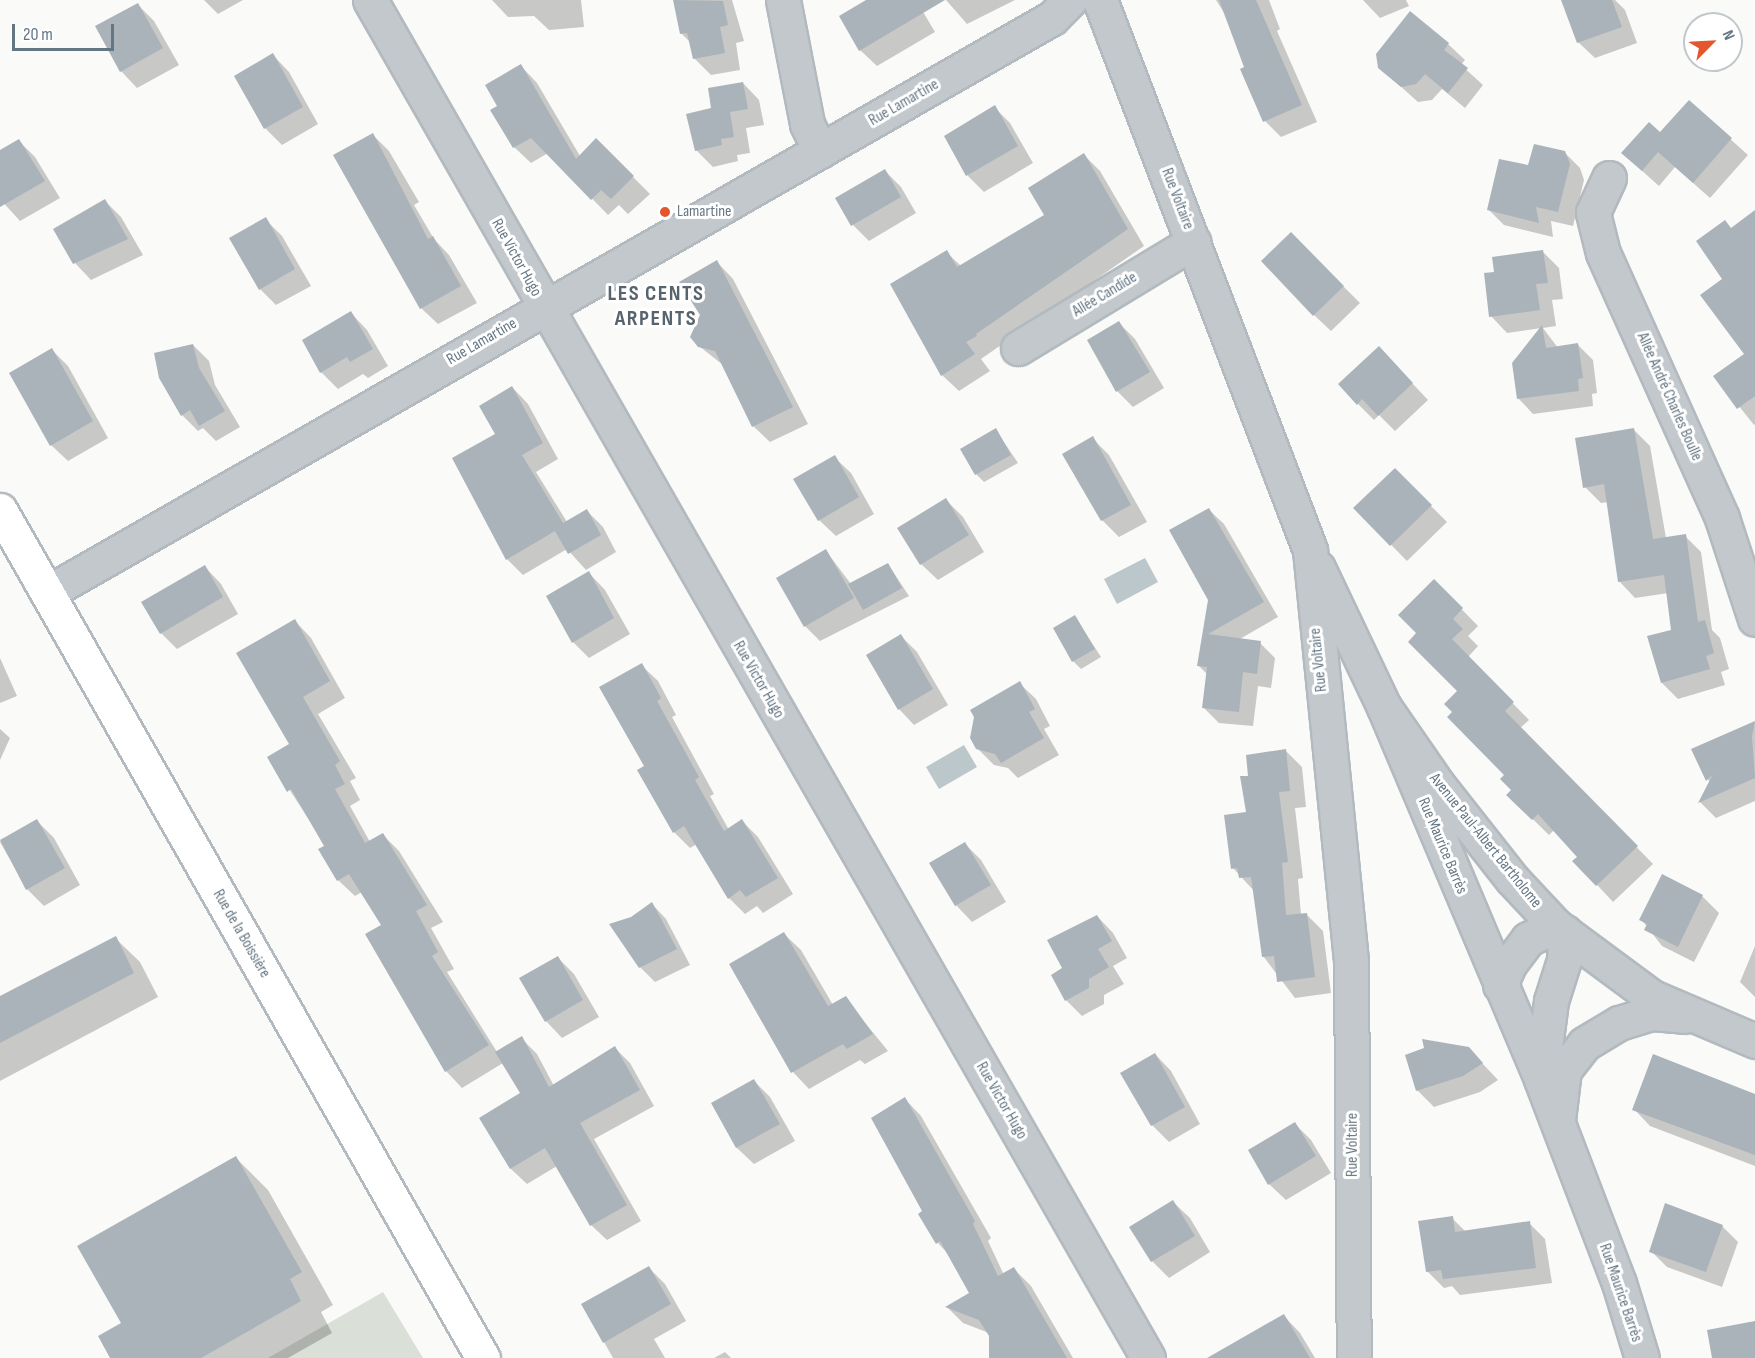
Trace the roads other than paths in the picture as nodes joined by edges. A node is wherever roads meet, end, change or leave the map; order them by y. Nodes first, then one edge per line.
1 (370, 0) edge
2 (783, 0) edge
3 (1070, 0) edge
4 (1100, 0) edge
5 (820, 151) junction
6 (1609, 178) dead end
7 (1193, 242) junction
8 (544, 307) junction
9 (1018, 348) dead end
10 (0, 510) edge
11 (1310, 550) junction
12 (47, 593) junction
13 (1755, 619) edge
14 (1384, 707) junction
15 (1560, 929) junction
16 (1500, 985) junction
17 (1717, 1026) junction
18 (1755, 1041) edge
19 (1540, 1079) junction
20 (1557, 1128) junction
21 (483, 1358) edge
22 (1148, 1358) edge
23 (1354, 1358) edge
24 (1642, 1358) edge

1 - 8 street, Rue Victor Hugo
2 - 5 street
3 - 5 street, Rue Lamartine
4 - 7 street, Rue Voltaire
5 - 8 street, Rue Lamartine
6 - 13 street, Allée André Charles Boulle
7 - 9 street, Allée Candide
7 - 11 street, Rue Voltaire
8 - 12 street, Rue Lamartine
8 - 22 street, Rue Victor Hugo
10 - 12 main road, Rue de la Boissière
11 - 14 street, Avenue Paul-Albert Bartholome
11 - 23 street, Rue Voltaire
12 - 21 main road, Rue de la Boissière
14 - 15 street, Avenue Paul-Albert Bartholome
14 - 16 street, Rue Maurice Barrès
15 - 16 street
15 - 17 street, Avenue Paul-Albert Bartholome
15 - 19 street, Rue Maurice Barrès
16 - 19 street, Rue Maurice Barrès
17 - 18 street, Avenue Paul-Albert Bartholome
17 - 20 street, Rue Maurice Barrès
19 - 20 street, Rue Maurice Barrès
20 - 24 street, Rue Maurice Barrès

